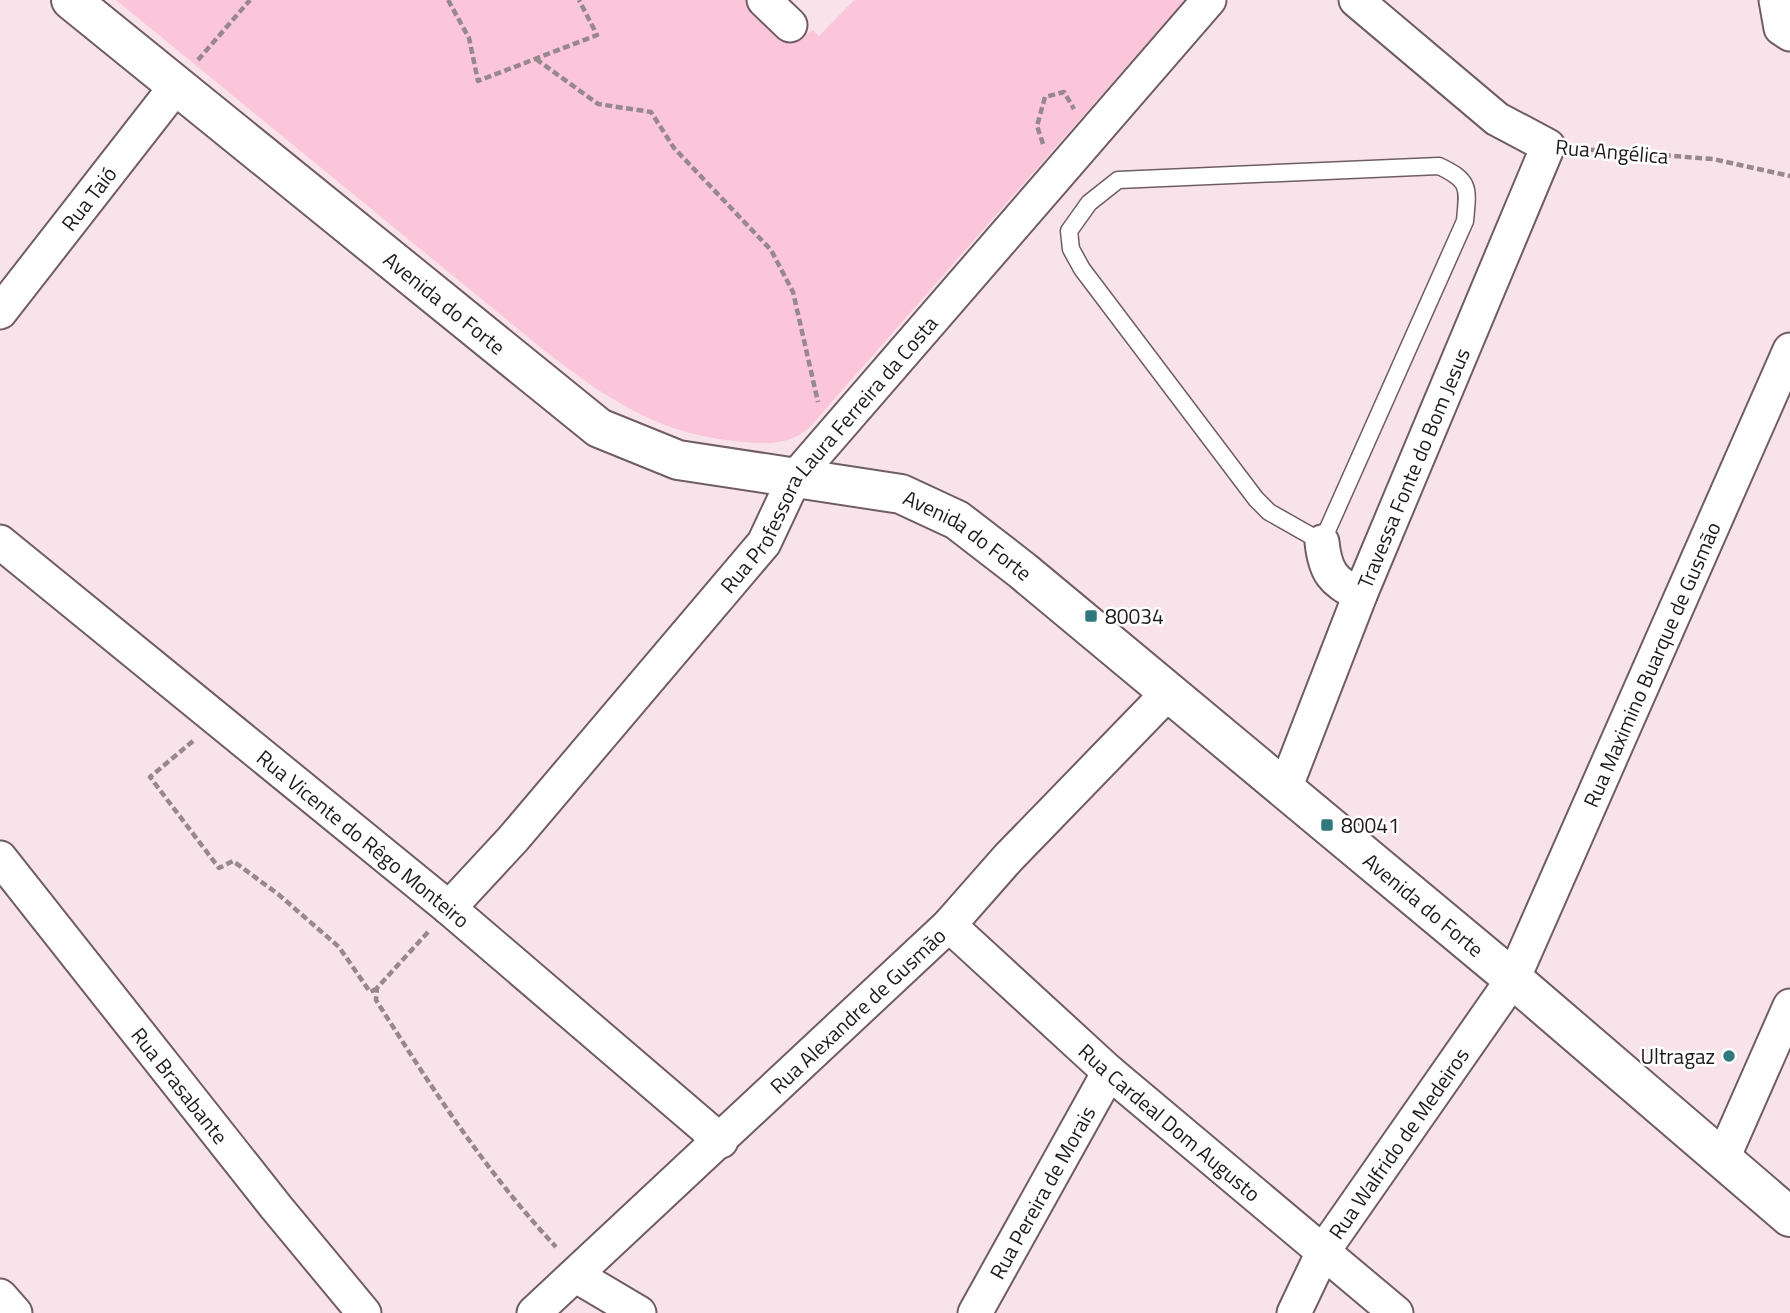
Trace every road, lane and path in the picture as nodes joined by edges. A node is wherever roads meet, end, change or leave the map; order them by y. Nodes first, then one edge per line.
1 (71, 0) edge
2 (250, 0) edge
3 (448, 0) edge
4 (579, 0) edge
5 (764, 0) edge
6 (1209, 0) edge
7 (1356, 0) edge
8 (1776, 0) edge
9 (790, 25) dead end
10 (1790, 34) edge
11 (536, 59) junction
12 (177, 85) junction
13 (1076, 113) dead end
14 (1053, 139) dead end
15 (1548, 146) junction
16 (1790, 176) edge
17 (0, 312) edge
18 (1790, 350) edge
19 (821, 413) dead end
20 (794, 479) junction
21 (0, 542) edge
22 (1322, 542) junction
23 (1360, 595) junction
24 (1168, 693) junction
25 (218, 719) junction
26 (1284, 791) junction
27 (0, 858) edge
28 (449, 908) junction
29 (949, 925) junction
30 (1513, 979) junction
31 (377, 988) junction
32 (1790, 1006) edge
33 (1109, 1072) junction
34 (721, 1141) junction
35 (1723, 1158) junction
36 (1790, 1217) edge
37 (1324, 1250) junction
38 (577, 1273) junction
39 (0, 1296) edge
40 (15, 1313) edge
41 (364, 1313) edge
42 (534, 1313) edge
43 (639, 1313) edge
44 (975, 1313) edge
45 (1294, 1313) edge
46 (1396, 1313) edge

1 - 12 street, Avenida do Forte
2 - 12 path
3 - 11 path
4 - 11 path
5 - 9 street
6 - 20 street, Rua Professora Laura Ferreira da Costa
7 - 15 street, Rua Angélica
8 - 10 street
11 - 19 path
12 - 17 street, Rua Taió
12 - 20 street, Avenida do Forte
13 - 14 path
15 - 16 path, Rua Angélica
15 - 23 street, Travessa Fonte do Bom Jesus
18 - 30 street, Rua Maximino Buarque de Gusmão
20 - 24 street, Avenida do Forte
20 - 28 street, Rua Professora Laura Ferreira da Costa
21 - 25 street, Rua Vicente do Rêgo Monteiro
22 - 22 lane
22 - 23 street
23 - 26 street, Travessa Fonte do Bom Jesus
24 - 26 street, Avenida do Forte
24 - 29 street, Rua Alexandre de Gusmão
25 - 28 street, Rua Vicente do Rêgo Monteiro
25 - 31 path
26 - 30 street, Avenida do Forte
27 - 41 street, Rua Brasabante
28 - 31 path
28 - 34 street, Rua Vicente do Rêgo Monteiro
29 - 33 street, Rua Cardeal Dom Augusto
29 - 34 street, Rua Alexandre de Gusmão
30 - 35 street, Avenida do Forte
30 - 37 street, Rua Walfrido de Medeiros
31 - 38 path
32 - 35 street
33 - 37 street, Rua Cardeal Dom Augusto
33 - 44 street, Rua Pereira de Morais
34 - 38 street, Rua Alexandre de Gusmão
35 - 36 street, Avenida do Forte
37 - 45 street, Rua Walfrido de Medeiros
37 - 46 street, Rua Cardeal Dom Augusto
38 - 42 street, Rua Alexandre de Gusmão
38 - 43 street
39 - 40 street

